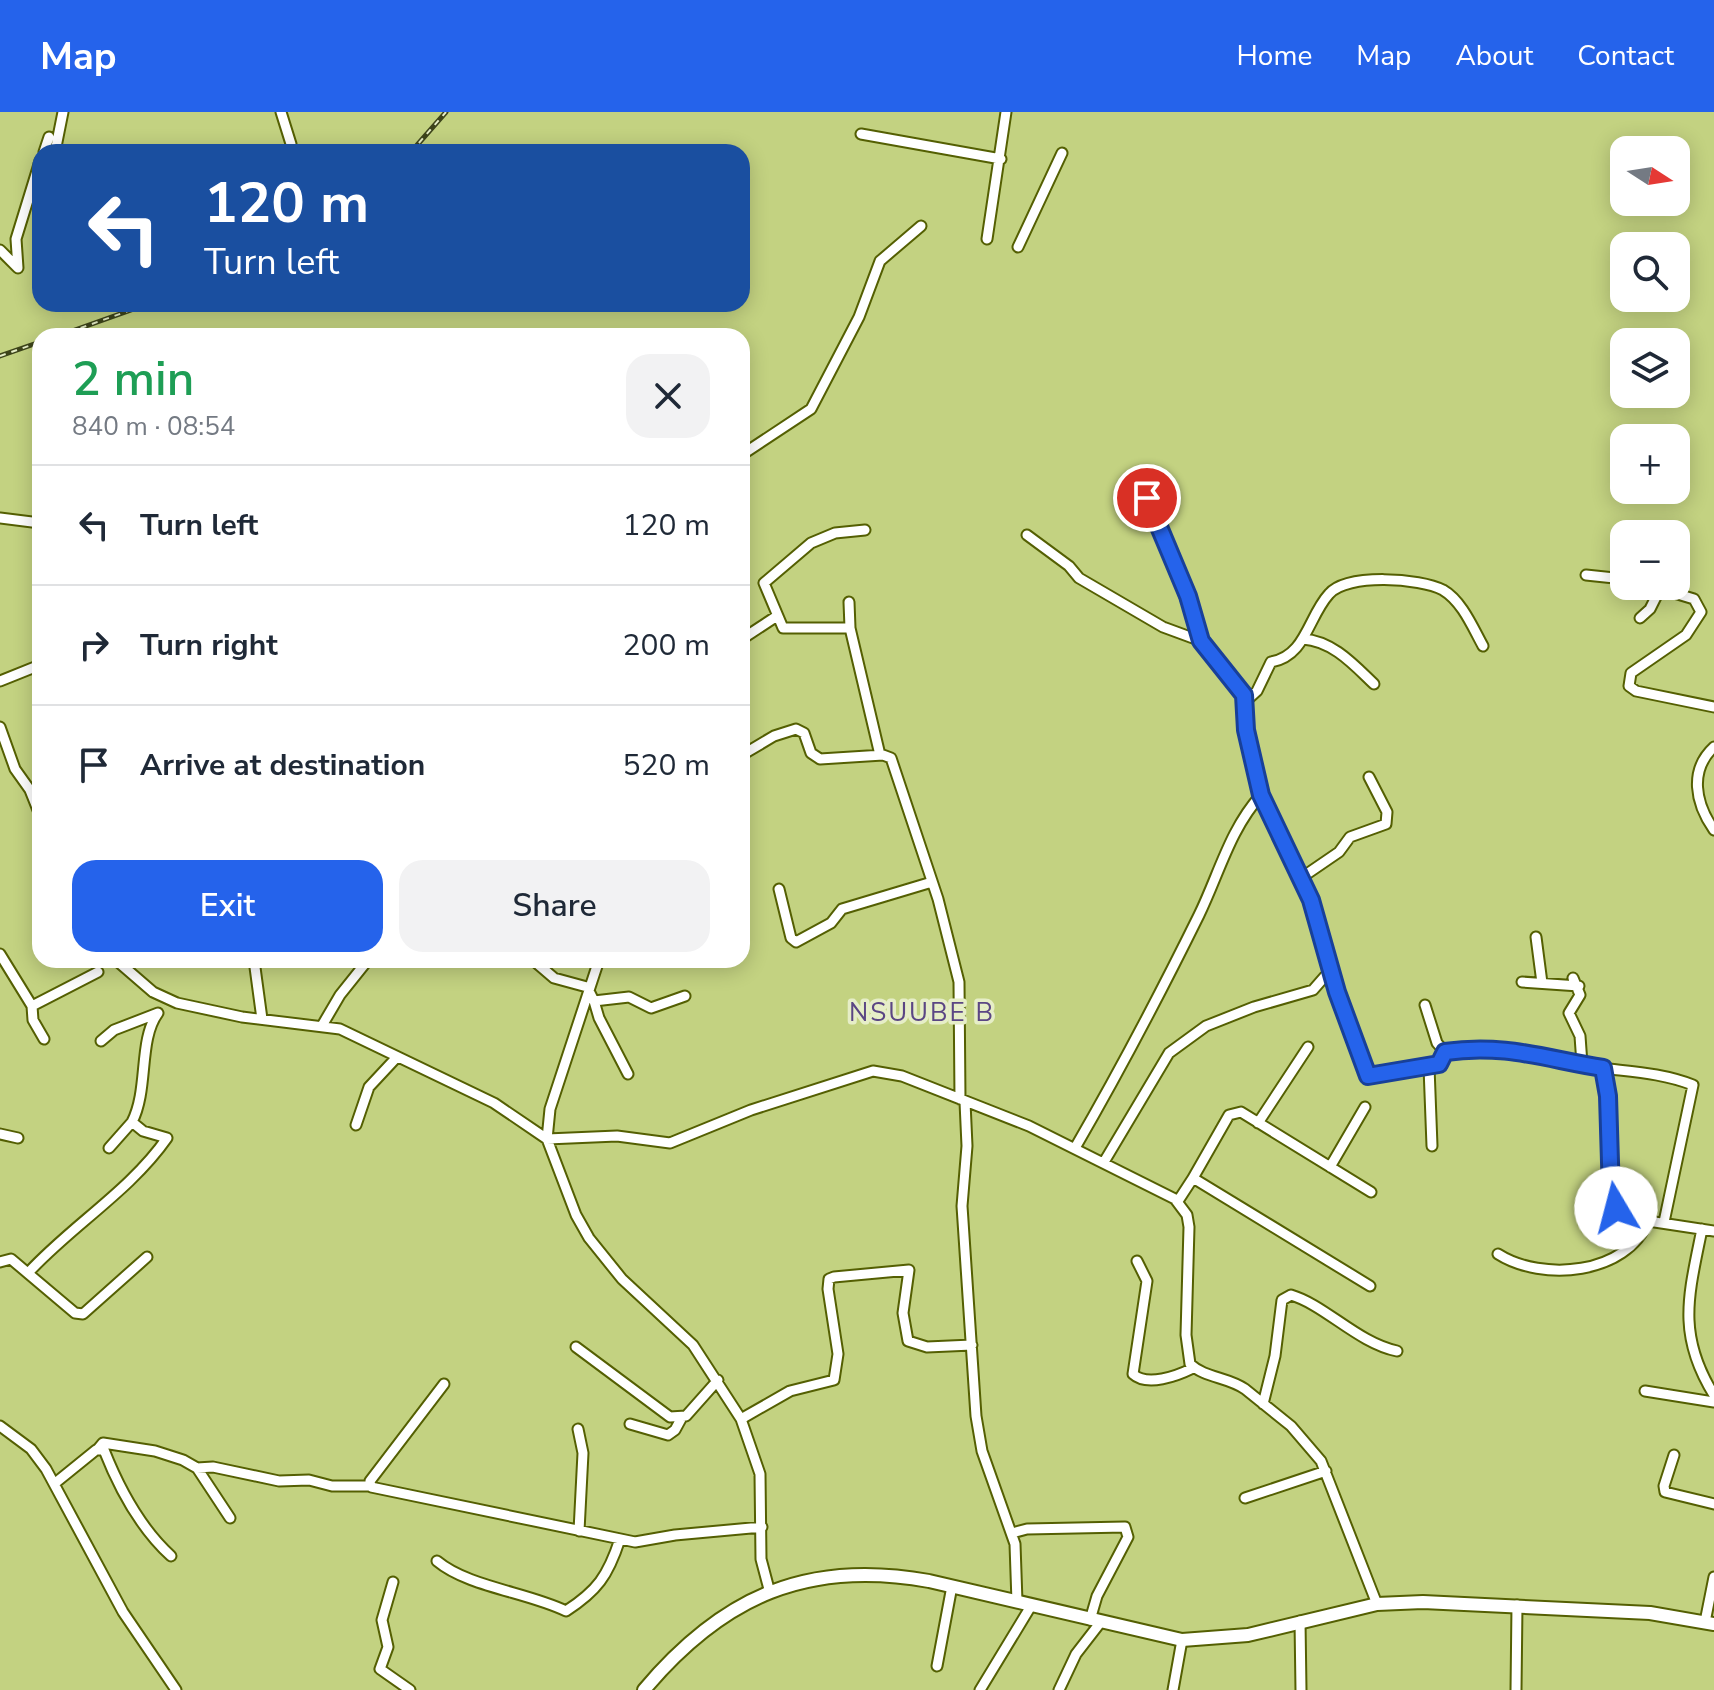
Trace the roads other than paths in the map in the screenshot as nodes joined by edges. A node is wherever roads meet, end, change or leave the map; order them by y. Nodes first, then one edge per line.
1 (63, 112) edge
2 (281, 112) edge
3 (1006, 112) edge
4 (861, 134) dead end
5 (49, 137) dead end
6 (47, 144) edge
7 (57, 144) edge
8 (291, 144) dead end
9 (1062, 153) dead end
10 (1001, 159) junction
11 (32, 187) edge
12 (921, 226) dead end
13 (987, 239) dead end
14 (1018, 247) dead end
15 (0, 250) edge
16 (750, 449) edge
17 (1141, 474) dead end
18 (1132, 491) dead end
19 (1147, 498) junction
20 (0, 518) edge
21 (32, 522) edge
22 (865, 530) dead end
23 (1027, 535) dead end
24 (1586, 575) dead end
25 (1610, 578) edge
26 (1690, 598) edge
27 (1652, 600) edge
28 (849, 602) dead end
29 (777, 616) junction
30 (1640, 618) dead end
31 (850, 628) junction
32 (750, 634) edge
33 (1303, 639) junction
34 (1201, 641) junction
35 (1483, 646) dead end
36 (32, 668) edge
37 (0, 681) edge
38 (1374, 684) dead end
39 (1246, 701) junction
40 (1714, 707) edge
41 (0, 727) edge
42 (1714, 747) edge
43 (750, 750) edge
44 (880, 755) junction
45 (1369, 777) dead end
46 (32, 795) edge
47 (1261, 795) junction
48 (1714, 830) edge
49 (1301, 878) junction
50 (932, 882) junction
51 (779, 889) dead end
52 (1536, 937) dead end
53 (0, 954) edge
54 (1329, 964) junction
55 (125, 968) edge
56 (255, 968) edge
57 (362, 968) edge
58 (542, 968) edge
59 (595, 968) edge
60 (98, 972) dead end
61 (1522, 982) dead end
62 (1542, 983) junction
63 (587, 986) junction
64 (685, 996) dead end
65 (594, 1001) junction
66 (173, 1002) junction
67 (1425, 1005) dead end
68 (32, 1006) junction
69 (158, 1013) junction
70 (262, 1019) junction
71 (323, 1024) junction
72 (44, 1039) dead end
73 (101, 1041) dead end
74 (1308, 1047) dead end
75 (1445, 1052) junction
76 (397, 1057) junction
77 (1582, 1064) junction
78 (1429, 1067) junction
79 (1603, 1068) junction
80 (628, 1074) dead end
81 (962, 1101) junction
82 (1365, 1107) dead end
83 (132, 1122) junction
84 (1258, 1123) junction
85 (356, 1125) dead end
86 (0, 1134) edge
87 (18, 1138) dead end
88 (547, 1139) junction
89 (1432, 1146) dead end
90 (109, 1148) dead end
91 (1075, 1148) junction
92 (1104, 1162) junction
93 (1330, 1167) junction
94 (1193, 1178) junction
95 (1371, 1192) dead end
96 (1178, 1201) junction
97 (1648, 1221) junction
98 (1664, 1222) junction
99 (1702, 1229) junction
100 (1714, 1231) edge
101 (1498, 1254) dead end
102 (147, 1257) dead end
103 (1137, 1261) dead end
104 (0, 1262) edge
105 (28, 1273) junction
106 (1370, 1286) dead end
107 (972, 1345) junction
108 (576, 1347) dead end
109 (1397, 1351) dead end
110 (1193, 1368) junction
111 (718, 1380) junction
112 (444, 1384) dead end
113 (1645, 1391) dead end
114 (1714, 1395) edge
115 (1714, 1402) edge
116 (1263, 1404) junction
117 (681, 1419) junction
118 (741, 1419) junction
119 (630, 1424) dead end
120 (0, 1426) edge
121 (578, 1429) dead end
122 (98, 1449) junction
123 (1674, 1455) dead end
124 (197, 1468) junction
125 (1326, 1471) junction
126 (54, 1484) junction
127 (371, 1486) junction
128 (1245, 1498) dead end
129 (1714, 1504) edge
130 (230, 1518) dead end
131 (762, 1527) junction
132 (579, 1531) junction
133 (1012, 1533) junction
134 (620, 1539) junction
135 (171, 1556) dead end
136 (437, 1561) dead end
137 (1714, 1577) edge
138 (393, 1582) dead end
139 (952, 1586) junction
140 (770, 1593) junction
141 (1017, 1602) junction
142 (1377, 1604) junction
143 (1517, 1605) junction
144 (1031, 1606) junction
145 (1300, 1621) junction
146 (1095, 1622) junction
147 (1710, 1623) edge
148 (1182, 1640) junction
149 (937, 1666) dead end
150 (176, 1690) edge
151 (410, 1690) edge
152 (644, 1690) edge
153 (980, 1690) edge
154 (1059, 1690) edge
155 (1173, 1690) edge
156 (1301, 1690) edge
157 (1516, 1690) edge

1 - 7 street
2 - 8 street
3 - 10 street
4 - 10 street
5 - 6 street
9 - 14 street
10 - 13 street
11 - 15 street
12 - 16 street
17 - 19 street
18 - 19 street
19 - 34 street
20 - 21 street
22 - 29 street
23 - 34 street
24 - 25 street
26 - 40 street
27 - 30 street
28 - 31 street
29 - 31 street
29 - 32 street
31 - 44 street
33 - 35 street
33 - 38 street
33 - 39 street
34 - 39 street
36 - 37 street
39 - 47 street
41 - 46 street
42 - 48 street
43 - 44 street
44 - 50 street
45 - 49 street
47 - 49 street
47 - 91 street
49 - 54 street
50 - 51 street
50 - 81 street
52 - 62 street
53 - 68 street
54 - 78 street
54 - 92 street
55 - 66 street
56 - 70 street
57 - 71 street
58 - 63 street
59 - 63 street
60 - 68 street
61 - 62 street
62 - 77 street
63 - 65 street
63 - 88 street
64 - 65 street
65 - 80 street
66 - 69 street
66 - 70 street
67 - 75 street
68 - 72 street
69 - 73 street
69 - 83 street
70 - 71 street
71 - 76 street
74 - 84 street
75 - 77 street
75 - 78 street
76 - 85 street
76 - 88 street
77 - 79 street
78 - 89 street
79 - 97 street
79 - 98 street
81 - 88 street
81 - 91 street
81 - 107 street
82 - 93 street
83 - 90 street
83 - 105 street
84 - 93 street
84 - 94 street
86 - 87 street
88 - 111 street
91 - 92 street
92 - 96 street
93 - 95 street
94 - 96 street
94 - 106 street
96 - 110 street
97 - 98 street
97 - 101 street
98 - 99 street
99 - 100 street
99 - 114 street
102 - 105 street
103 - 110 street
104 - 105 street
107 - 118 street
107 - 133 street
108 - 117 street
109 - 116 street
110 - 116 street
111 - 117 street
111 - 118 street
112 - 127 street
113 - 115 street
116 - 125 street
117 - 119 street
118 - 131 street
120 - 126 street
121 - 132 street
122 - 124 street
122 - 126 street
122 - 135 street
123 - 129 street
124 - 127 street
124 - 130 street
125 - 128 street
125 - 142 street
126 - 150 street
127 - 132 street
131 - 134 street
131 - 140 street
132 - 134 street
133 - 141 street
133 - 146 street
134 - 136 street
137 - 147 street
138 - 151 street
139 - 140 street
139 - 141 street
139 - 149 street
140 - 152 street
141 - 144 street
142 - 143 street
142 - 145 street
143 - 147 street
143 - 157 street
144 - 146 street
144 - 153 street
145 - 148 street
145 - 156 street
146 - 148 street
146 - 154 street
148 - 155 street

